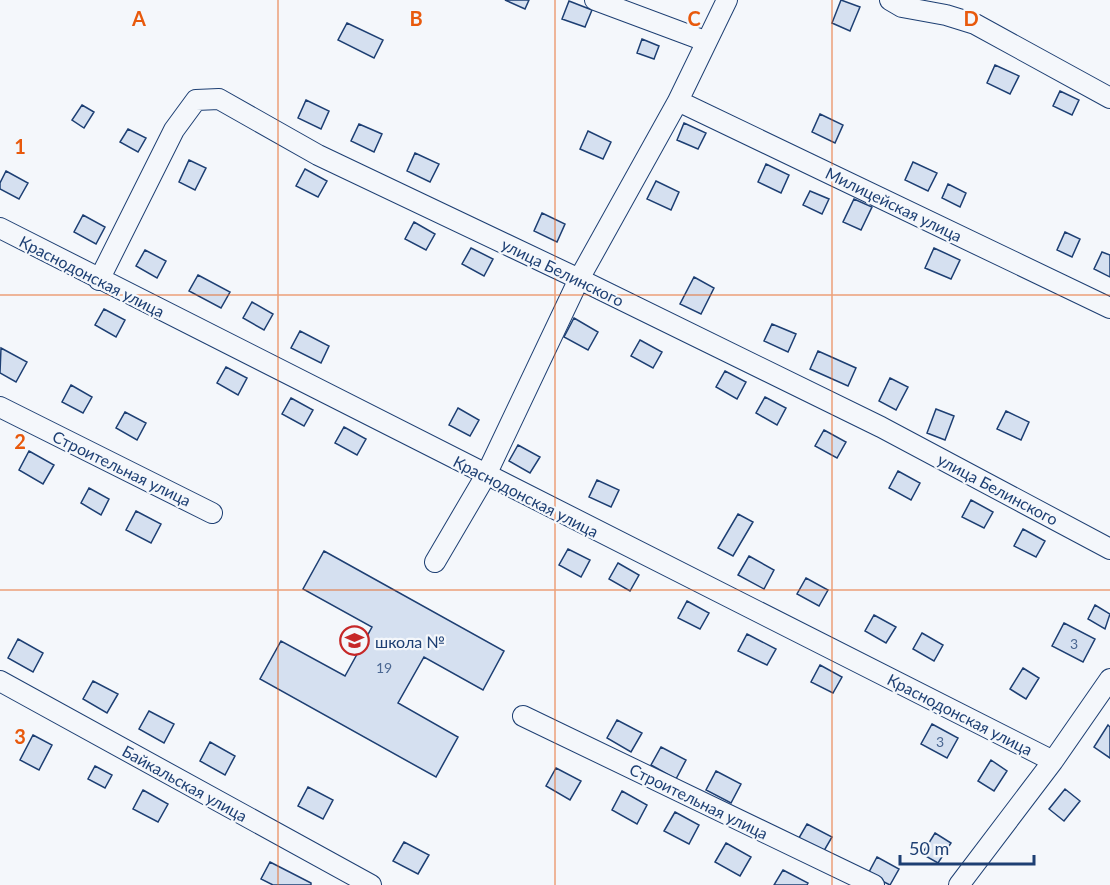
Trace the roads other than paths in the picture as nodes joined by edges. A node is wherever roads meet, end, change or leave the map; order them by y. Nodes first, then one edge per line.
1 (595, 0) edge
2 (727, 0) edge
3 (890, 0) edge
4 (705, 41) junction
5 (1110, 98) edge
6 (678, 100) junction
7 (0, 228) edge
8 (579, 279) junction
9 (99, 280) junction
10 (1110, 308) edge
11 (0, 407) edge
12 (486, 475) junction
13 (212, 513) dead end
14 (1110, 549) edge
15 (435, 562) dead end
16 (1110, 679) edge
17 (0, 681) edge
18 (523, 716) dead end
19 (1053, 761) junction
20 (371, 885) edge
21 (874, 885) edge
22 (959, 885) edge

1 - 4 street
2 - 4 street
3 - 5 street
4 - 6 street
6 - 8 street
6 - 10 street, Милицейская улица
7 - 9 street, Краснодонская улица
8 - 9 street, улица Белинского
8 - 12 street
8 - 14 street, улица Белинского
9 - 12 street, Краснодонская улица
11 - 13 street, Строительная улица
12 - 15 street
12 - 19 street, Краснодонская улица
16 - 19 street
17 - 20 street, Байкальская улица
18 - 21 street, Строительная улица
19 - 22 street

